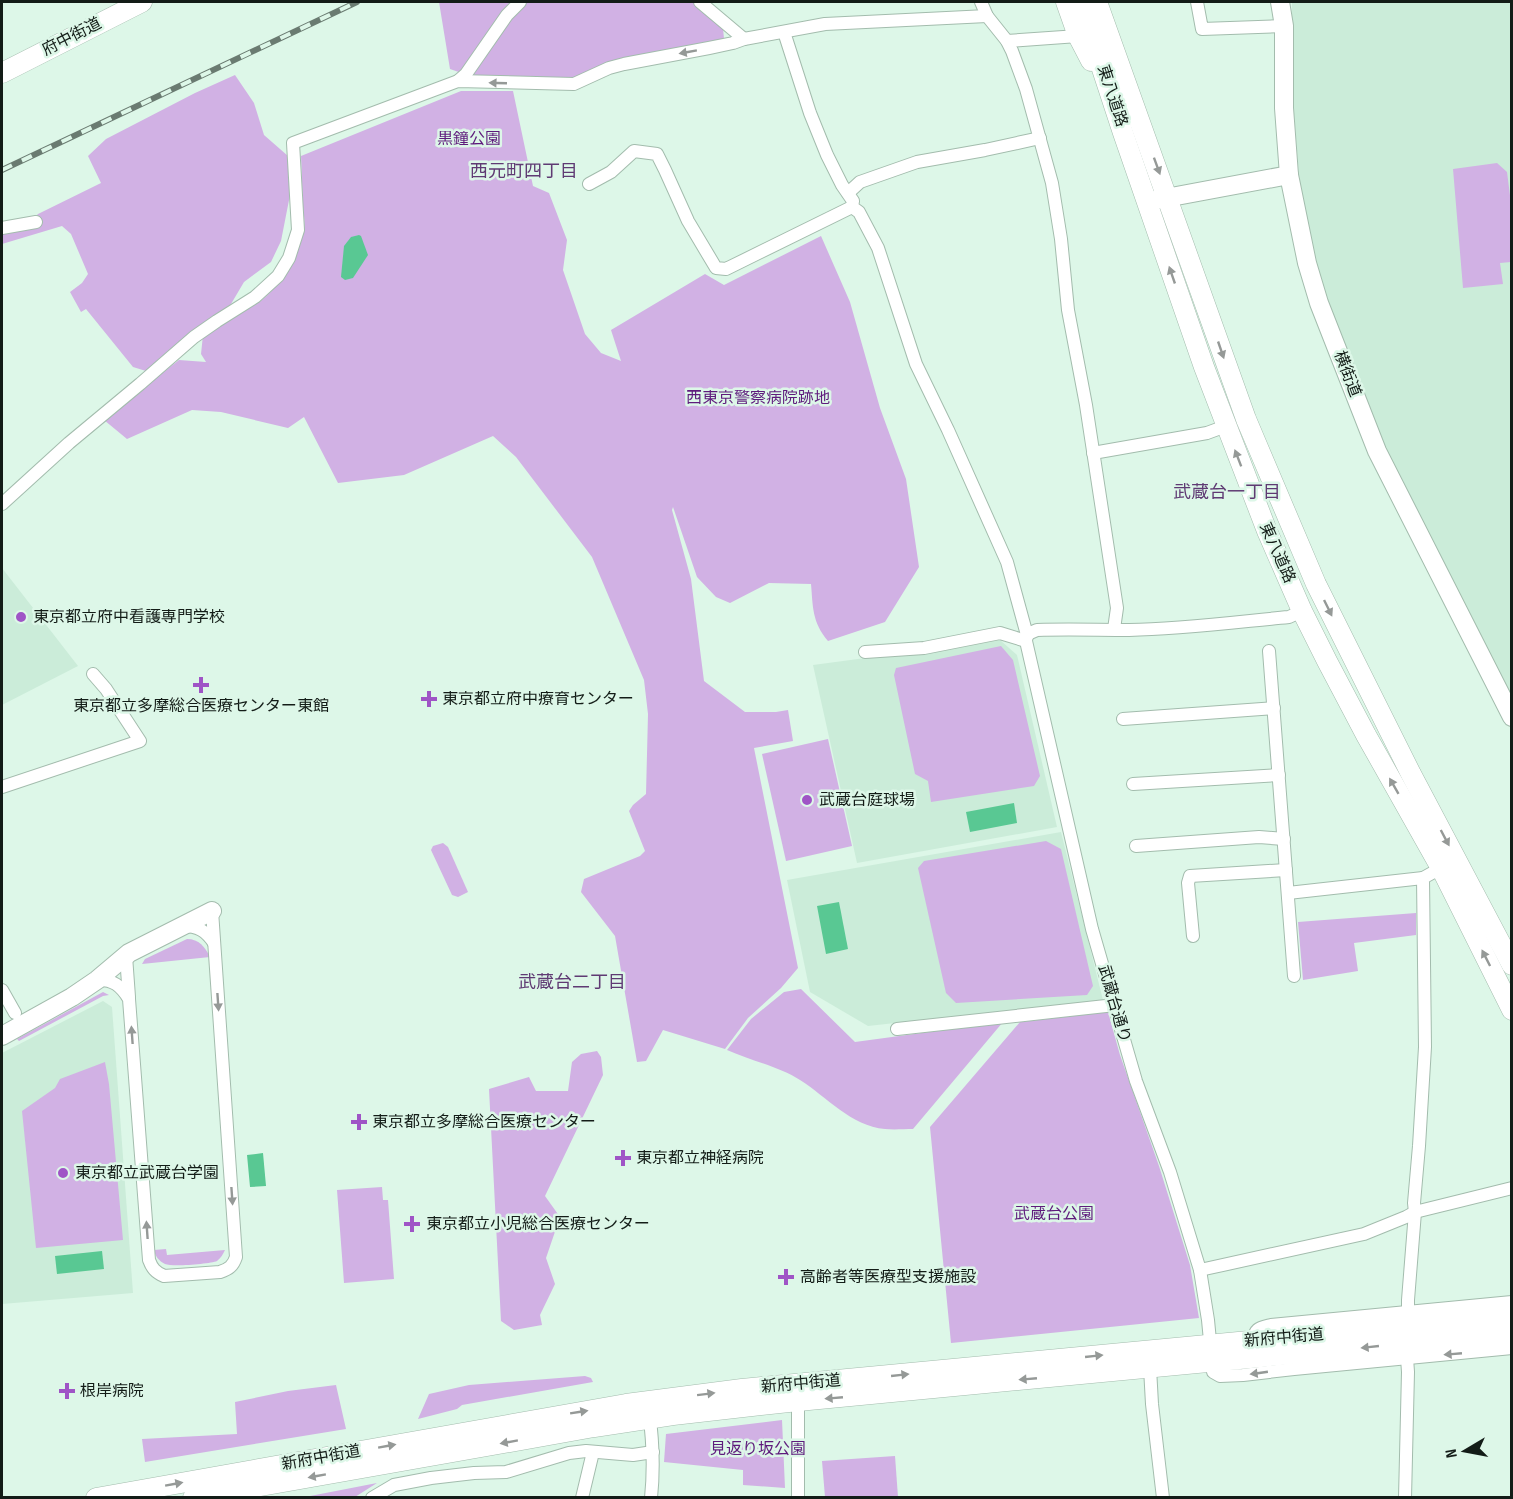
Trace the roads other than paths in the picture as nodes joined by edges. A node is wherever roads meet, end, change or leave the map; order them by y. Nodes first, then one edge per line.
1 (142, 2) edge
2 (520, 2) edge
3 (700, 2) edge
4 (981, 2) edge
5 (1066, 2) edge
6 (1080, 2) edge
7 (1097, 2) edge
8 (1111, 2) edge
9 (1197, 2) edge
10 (1280, 2) edge
11 (987, 16) junction
12 (1284, 26) junction
13 (784, 32) junction
14 (1078, 36) junction
15 (744, 39) junction
16 (1007, 41) junction
17 (2, 73) edge
18 (458, 81) junction
19 (1114, 103) junction
20 (1137, 111) junction
21 (1040, 138) junction
22 (1289, 175) junction
23 (589, 184) dead end
24 (848, 193) junction
25 (1168, 198) junction
26 (1147, 202) junction
27 (852, 207) junction
28 (36, 222) dead end
29 (2, 228) edge
30 (1226, 426) junction
31 (1094, 453) junction
32 (1263, 459) junction
33 (2, 504) edge
34 (1288, 579) junction
35 (1302, 610) junction
36 (1114, 629) junction
37 (1027, 638) junction
38 (1344, 642) junction
39 (1269, 651) dead end
40 (866, 652) dead end
41 (93, 674) dead end
42 (1274, 708) junction
43 (1512, 717) edge
44 (1123, 719) dead end
45 (1377, 755) junction
46 (1279, 775) junction
47 (1133, 784) dead end
48 (2, 787) edge
49 (1284, 839) junction
50 (1136, 846) dead end
51 (1441, 868) junction
52 (1286, 870) junction
53 (1423, 878) junction
54 (1288, 893) junction
55 (212, 911) joint
56 (183, 926) junction
57 (1193, 936) dead end
58 (214, 943) junction
59 (126, 956) junction
60 (1512, 965) edge
61 (1294, 976) dead end
62 (98, 980) junction
63 (2, 990) edge
64 (129, 999) junction
65 (1115, 1005) junction
66 (1512, 1010) edge
67 (15, 1012) dead end
68 (897, 1029) dead end
69 (2, 1036) edge
70 (1512, 1188) edge
71 (1415, 1212) junction
72 (1200, 1270) junction
73 (1512, 1302) edge
74 (1408, 1312) junction
75 (1512, 1316) edge
76 (1512, 1333) edge
77 (1252, 1341) junction
78 (1512, 1348) edge
79 (1211, 1353) junction
80 (1407, 1358) junction
81 (1150, 1368) junction
82 (798, 1401) junction
83 (649, 1410) junction
84 (593, 1452) junction
85 (653, 1452) junction
86 (96, 1497) edge
87 (193, 1497) edge
88 (372, 1497) edge
89 (582, 1497) edge
90 (651, 1497) edge
91 (798, 1497) edge
92 (1163, 1497) edge
93 (1405, 1497) edge

1 - 17 main road, 府中街道
2 - 18 street
3 - 15 street
4 - 11 street
5 - 14 main road
6 - 19 main road, 東八道路
7 - 20 main road, 東八道路
8 - 20 main road
9 - 12 street
10 - 12 street, 横街道
11 - 13 street
11 - 16 street
12 - 22 street, 横街道
13 - 15 street
13 - 24 street, 武蔵台通り
14 - 16 street
14 - 19 main road
15 -> 18 street
16 - 21 street
18 - 33 street
19 - 26 main road, 東八道路
20 -> 25 main road, 東八道路
21 - 24 street
21 - 31 street
22 - 25 street
22 - 43 street, 横街道
23 - 27 street
24 - 27 street, 武蔵台通り
25 - 26 street
25 -> 32 main road, 東八道路
30 -> 26 main road, 東八道路
27 - 37 street, 武蔵台通り
28 - 29 street
30 - 31 street
34 -> 30 main road, 東八道路
31 - 36 street
32 - 34 main road
32 -> 38 main road, 東八道路
34 - 35 main road, 東八道路
35 - 36 street
35 - 45 main road, 東八道路
36 - 37 street
37 - 40 street
37 - 65 street, 武蔵台通り
38 - 45 main road
38 -> 60 main road, 東八道路
39 - 42 street
41 - 48 street
42 - 44 street
42 - 46 street
51 -> 45 main road, 東八道路
46 - 47 street
46 - 49 street
49 - 50 street
49 - 52 street
51 - 53 street
66 -> 51 main road, 東八道路
52 - 54 street
52 - 57 street
53 - 54 street
53 - 71 street
54 - 61 street
55 - 56 street
55 - 58 street
56 - 58 street
56 - 59 street
58 -> 64 street
59 - 62 street
59 - 64 street
62 - 64 street
62 - 69 street
63 - 67 street
65 - 68 street
65 - 72 street, 武蔵台通り
70 - 71 street
71 - 72 street
71 - 74 street
72 - 79 street, 武蔵台通り
73 - 74 street
74 - 77 street
75 - 77 main road, 新府中街道
76 -> 79 main road, 新府中街道
77 - 79 main road, 新府中街道
78 -> 80 street
80 -> 79 street
79 - 81 main road, 新府中街道
83 -> 79 main road, 新府中街道
80 - 93 street
81 -> 82 main road, 新府中街道
81 - 92 street
82 - 83 main road, 新府中街道
82 - 91 street
83 - 85 street
86 -> 83 main road, 新府中街道
83 -> 87 main road, 新府中街道
84 - 85 street
84 - 88 street
84 - 89 street
85 - 90 street

